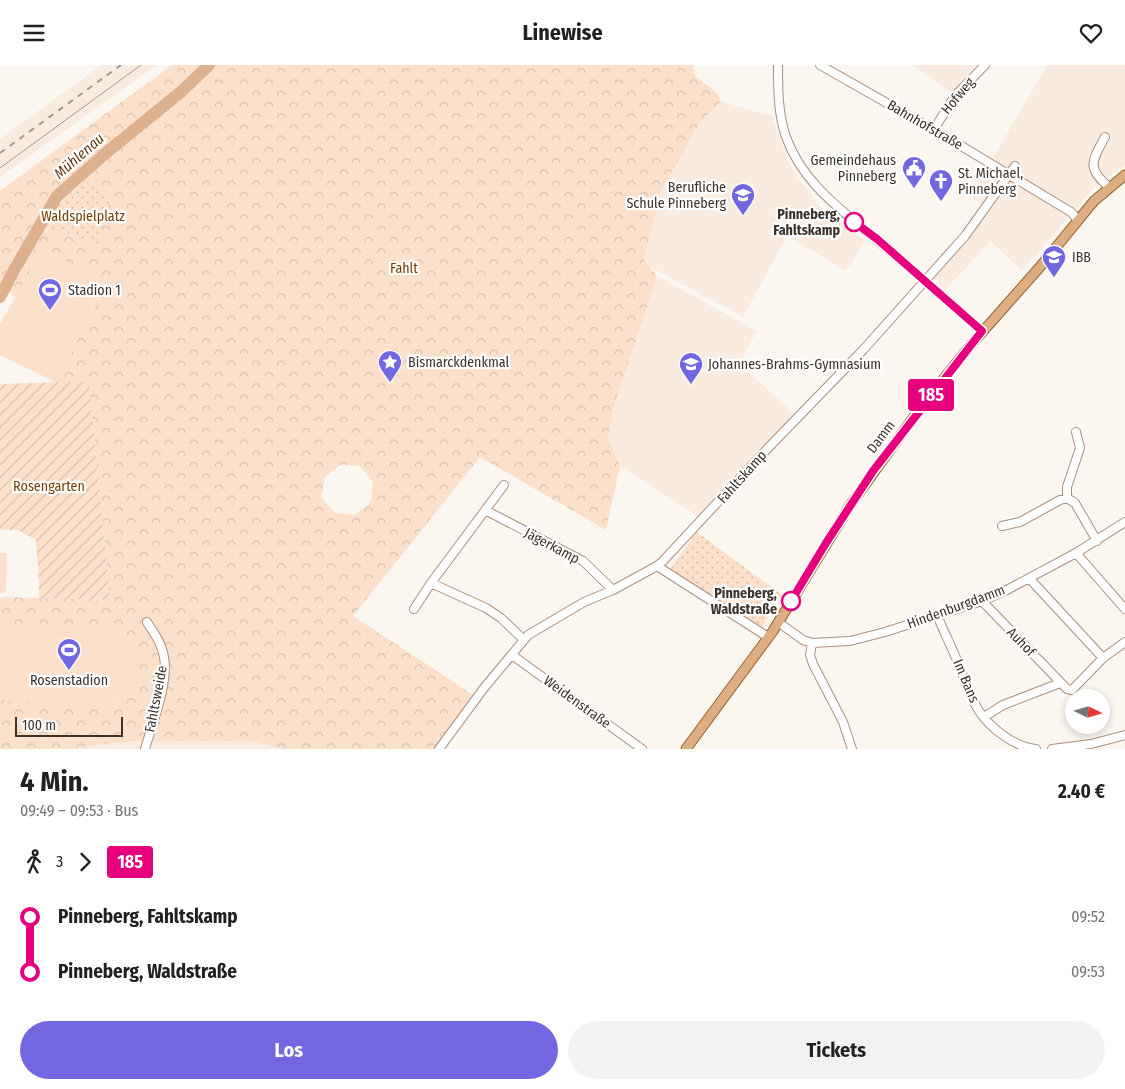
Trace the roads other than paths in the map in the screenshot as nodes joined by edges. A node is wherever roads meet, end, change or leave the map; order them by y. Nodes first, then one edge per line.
1 (778, 65) edge
2 (820, 65) edge
3 (985, 65) edge
4 (934, 129) junction
5 (1105, 137) dead end
6 (1015, 166) dead end
7 (1009, 174) junction
8 (1125, 175) edge
9 (1110, 187) junction
10 (1078, 219) junction
11 (924, 281) junction
12 (982, 331) junction
13 (1076, 432) dead end
14 (504, 485) dead end
15 (1067, 498) junction
16 (485, 510) junction
17 (1125, 522) edge
18 (1002, 526) dead end
19 (1097, 541) junction
20 (1076, 553) junction
21 (657, 566) junction
22 (1030, 578) junction
23 (431, 583) junction
24 (613, 590) junction
25 (982, 601) junction
26 (414, 609) dead end
27 (1125, 609) edge
28 (937, 615) junction
29 (147, 622) dead end
30 (778, 622) junction
31 (768, 637) junction
32 (524, 639) junction
33 (1125, 642) edge
34 (812, 643) junction
35 (512, 655) junction
36 (1103, 658) junction
37 (1060, 683) junction
38 (984, 717) junction
39 (1125, 735) edge
40 (145, 749) edge
41 (439, 749) edge
42 (642, 749) edge
43 (686, 749) edge
44 (852, 749) edge
45 (1036, 749) edge
46 (1052, 749) edge

1 - 11 street
2 - 4 street, Bahnhofstraße
3 - 4 street, Hofweg
4 - 7 street, Bahnhofstraße
5 - 9 street
6 - 7 street, Fahltskamp
7 - 10 street, Bahnhofstraße
7 - 11 street, Fahltskamp
8 - 9 main road, Damm
9 - 10 main road, Damm
10 - 12 main road, Damm
11 - 12 street
11 - 21 street, Fahltskamp
12 - 30 main road, Damm
13 - 15 street
14 - 16 street
15 - 18 street
15 - 19 street
16 - 23 street
16 - 24 street, Jägerkamp
17 - 19 street, Hindenburgdamm
19 - 20 street, Hindenburgdamm
20 - 22 street, Hindenburgdamm
20 - 27 street
21 - 24 street, Fahltskamp
21 - 31 street
22 - 25 street, Hindenburgdamm
22 - 36 street
23 - 26 street
23 - 32 street
24 - 32 street, Fahltskamp
25 - 28 street, Hindenburgdamm
25 - 37 street, Auhof
28 - 34 street, Hindenburgdamm
28 - 38 street, Im Bans
29 - 40 street, Fahltsweide
30 - 31 main road, Damm
30 - 34 street
31 - 43 main road, Damm
32 - 35 street, Fahltskamp
33 - 36 street
34 - 44 street
35 - 41 street, Fahltskamp
35 - 42 street, Weidenstraße
36 - 37 street
37 - 38 street
38 - 45 street, Im Bans
39 - 46 street

